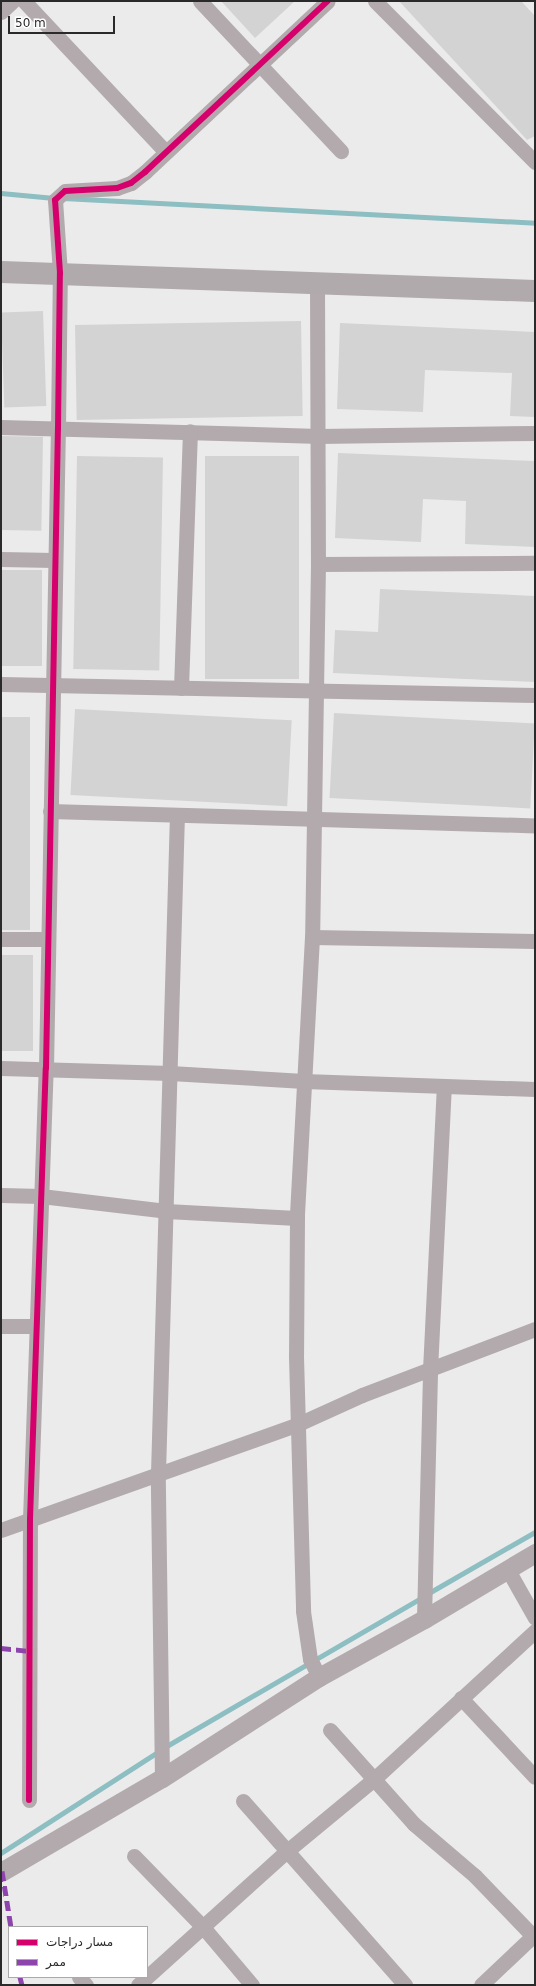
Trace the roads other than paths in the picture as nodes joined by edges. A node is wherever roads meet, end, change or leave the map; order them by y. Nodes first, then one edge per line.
1 (13, 1) edge
2 (24, 1) edge
3 (200, 1) edge
4 (328, 1) edge
5 (375, 1) edge
6 (1, 12) edge
7 (258, 64) junction
8 (341, 150) dead end
9 (166, 152) junction
10 (535, 162) edge
11 (1, 272) edge
12 (60, 273) junction
13 (317, 284) junction
14 (535, 291) edge
15 (1, 427) edge
16 (58, 428) junction
17 (190, 431) junction
18 (535, 433) edge
19 (319, 436) junction
20 (1, 559) edge
21 (54, 560) junction
22 (535, 563) edge
23 (318, 564) junction
24 (1, 684) edge
25 (52, 685) junction
26 (181, 688) junction
27 (315, 691) junction
28 (535, 695) edge
29 (50, 811) junction
30 (177, 815) junction
31 (314, 821) junction
32 (535, 825) edge
33 (312, 937) junction
34 (1, 939) edge
35 (47, 939) junction
36 (535, 941) edge
37 (1, 1068) edge
38 (46, 1068) junction
39 (170, 1073) junction
40 (304, 1081) junction
41 (444, 1088) junction
42 (535, 1089) edge
43 (1, 1195) edge
44 (41, 1196) junction
45 (166, 1211) junction
46 (297, 1218) junction
47 (1, 1326) edge
48 (35, 1326) junction
49 (535, 1329) edge
50 (430, 1370) junction
51 (296, 1425) junction
52 (158, 1474) junction
53 (30, 1519) junction
54 (1, 1530) edge
55 (535, 1553) edge
56 (508, 1570) junction
57 (535, 1618) edge
58 (424, 1619) junction
59 (535, 1630) edge
60 (319, 1677) junction
61 (461, 1698) junction
62 (330, 1730) dead end
63 (535, 1777) edge
64 (162, 1778) junction
65 (374, 1779) junction
66 (29, 1800) dead end
67 (243, 1801) dead end
68 (287, 1850) junction
69 (134, 1856) dead end
70 (1, 1872) edge
71 (203, 1927) junction
72 (534, 1935) edge
73 (148, 1976) edge
74 (146, 1978) edge
75 (138, 1985) edge
76 (252, 1985) edge
77 (405, 1985) edge
78 (480, 1985) edge

1 - 6 street
2 - 9 street
3 - 7 street
4 - 7 street
5 - 10 street
7 - 8 street
7 - 9 street
9 - 12 street
11 - 12 main road
12 - 13 main road
12 - 16 street
13 - 14 main road
13 - 19 street
15 - 16 street
16 - 17 street
16 - 21 street
17 - 19 street
17 - 26 street
18 - 19 street
19 - 23 street
20 - 21 street
21 - 25 street
22 - 23 street
23 - 27 street
24 - 25 street
25 - 26 street
25 - 29 street
26 - 27 street
27 - 28 street
27 - 31 street
29 - 30 street
29 - 35 street
30 - 31 street
30 - 39 street
31 - 32 street
31 - 33 street
33 - 36 street
33 - 40 street
34 - 35 street
35 - 38 street
37 - 38 street
38 - 39 street
38 - 44 street
39 - 40 street
39 - 45 street
40 - 41 street
40 - 46 street
41 - 42 street
41 - 50 street
43 - 44 street
44 - 45 street
44 - 48 street
45 - 46 street
45 - 52 street
46 - 51 street
47 - 48 street
48 - 53 street
49 - 50 street
50 - 51 street
50 - 58 street
51 - 52 street
51 - 60 street
52 - 53 street
52 - 64 street
53 - 54 street
53 - 66 street
55 - 56 street
56 - 57 street
56 - 58 street
58 - 60 street
59 - 61 street
60 - 64 street
61 - 63 street
61 - 65 street
62 - 65 street
64 - 70 street
65 - 68 street
65 - 72 street
67 - 68 street
68 - 71 street
68 - 77 street
69 - 71 street
71 - 73 street
71 - 76 street
72 - 78 street
74 - 75 street

